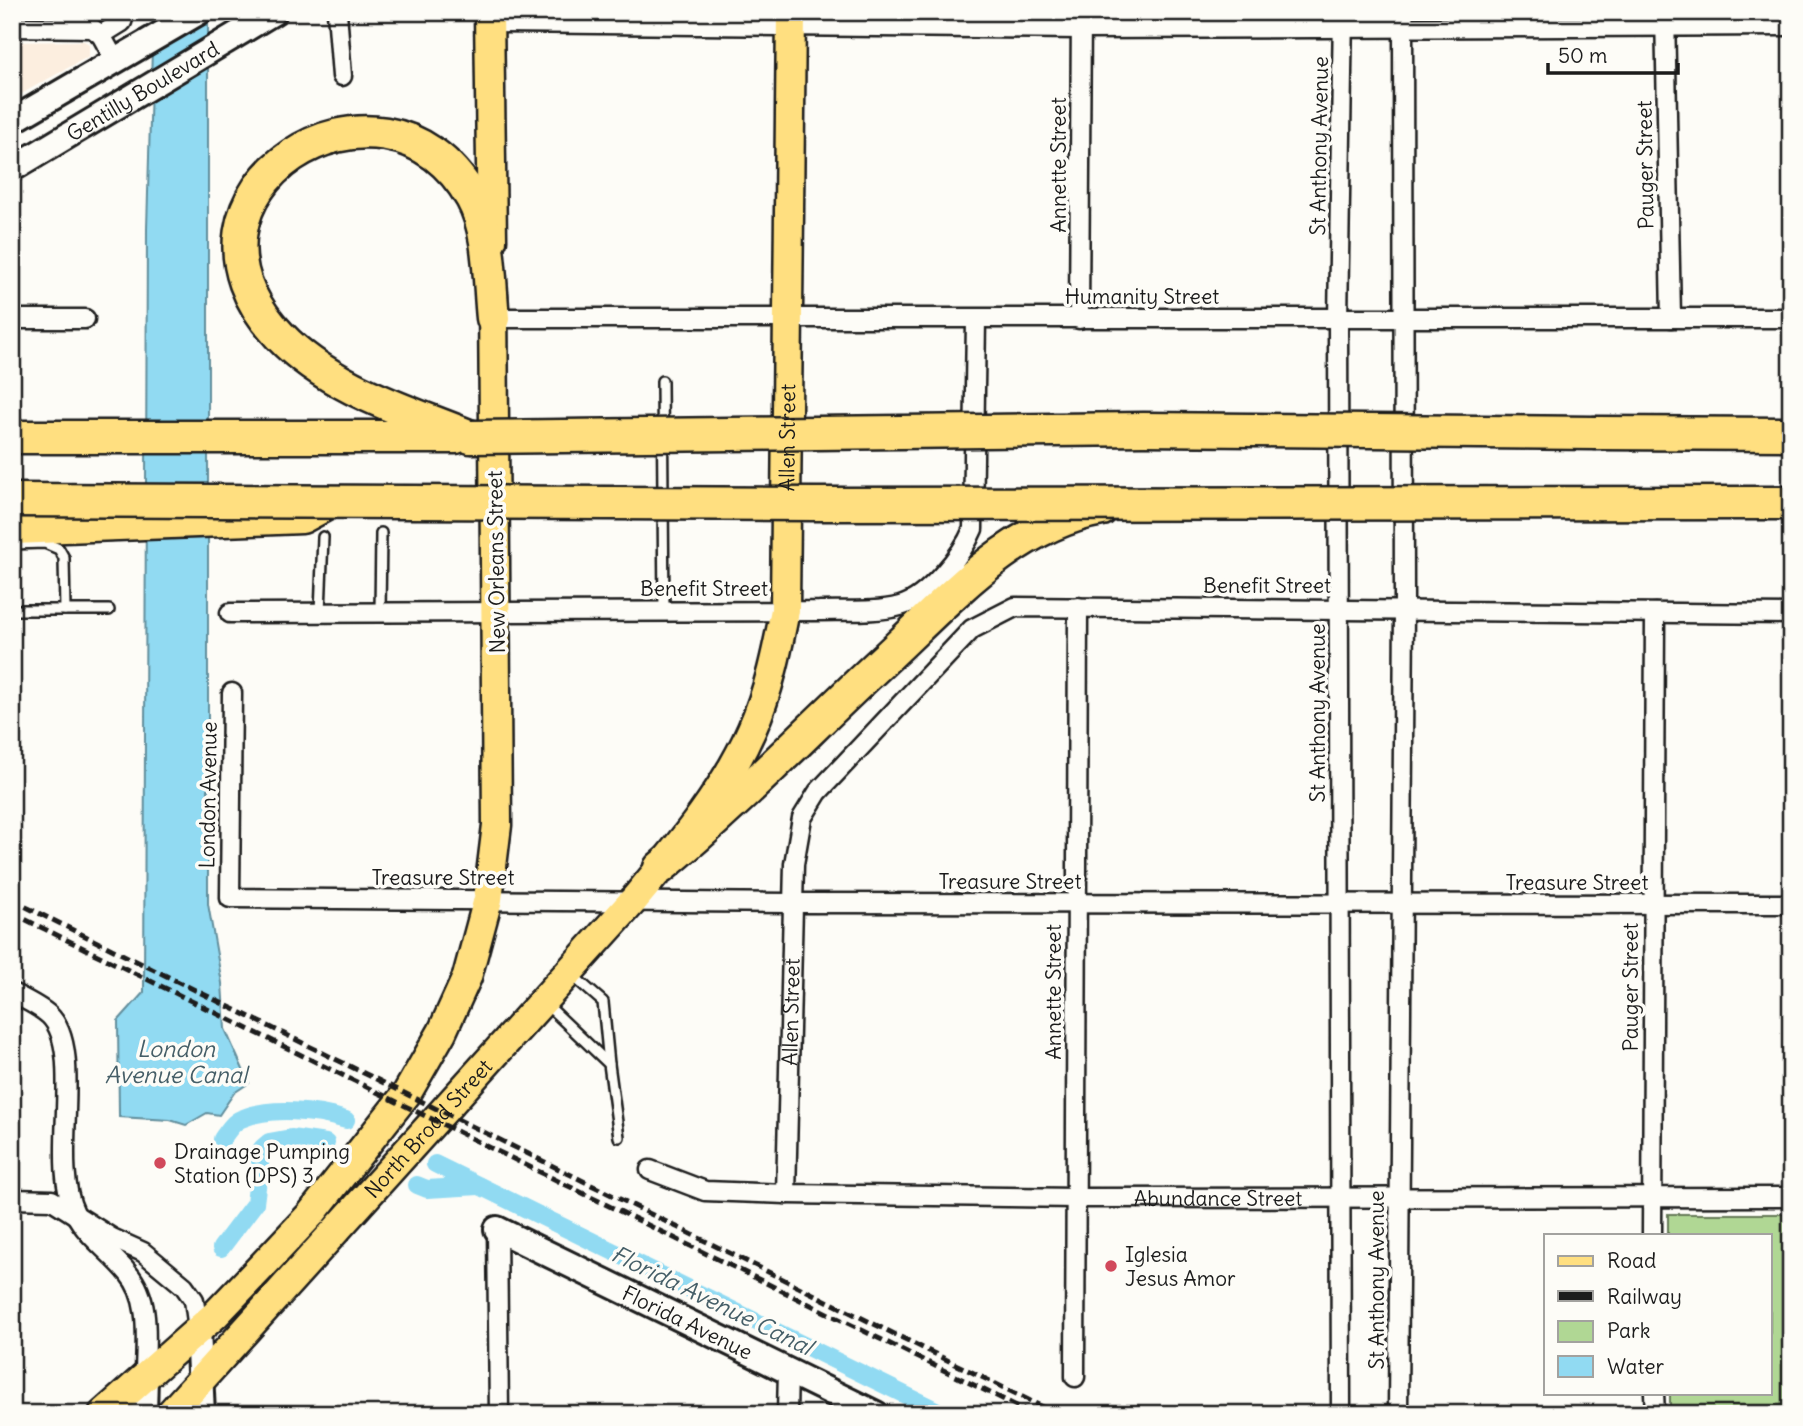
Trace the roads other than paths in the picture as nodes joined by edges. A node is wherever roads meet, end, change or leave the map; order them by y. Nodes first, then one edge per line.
1 (125, 12) edge
2 (199, 12) edge
3 (274, 12) edge
4 (337, 12) edge
5 (489, 18) edge
6 (791, 20) edge
7 (1343, 20) edge
8 (1403, 20) edge
9 (1666, 20) edge
10 (1081, 21) edge
11 (1791, 26) edge
12 (12, 27) edge
13 (102, 35) junction
14 (122, 58) junction
15 (342, 76) dead end
16 (12, 121) edge
17 (12, 169) edge
18 (493, 318) junction
19 (1404, 318) junction
20 (1671, 318) junction
21 (1791, 318) edge
22 (12, 319) edge
23 (85, 319) dead end
24 (787, 319) junction
25 (976, 319) junction
26 (1079, 319) junction
27 (1338, 319) junction
28 (662, 381) dead end
29 (1791, 432) edge
30 (12, 437) edge
31 (471, 437) junction
32 (12, 500) edge
33 (332, 501) junction
34 (1791, 503) edge
35 (1128, 504) junction
36 (12, 528) edge
37 (381, 533) dead end
38 (323, 537) dead end
39 (12, 544) edge
40 (1078, 607) junction
41 (1341, 608) junction
42 (1404, 609) junction
43 (12, 610) edge
44 (65, 610) junction
45 (109, 610) dead end
46 (785, 610) junction
47 (497, 611) junction
48 (664, 611) junction
49 (320, 612) junction
50 (380, 612) junction
51 (230, 613) dead end
52 (1655, 613) junction
53 (1791, 614) edge
54 (232, 693) dead end
55 (818, 792) joint
56 (683, 839) joint
57 (660, 868) junction
58 (230, 898) joint
59 (488, 900) junction
60 (633, 901) junction
61 (792, 903) junction
62 (1076, 904) junction
63 (1338, 904) junction
64 (1400, 904) junction
65 (1791, 904) edge
66 (1653, 905) junction
67 (568, 972) junction
68 (12, 993) edge
69 (542, 1000) junction
70 (609, 1064) junction
71 (407, 1093) joint
72 (619, 1137) dead end
73 (650, 1170) dead end
74 (786, 1194) junction
75 (1652, 1197) junction
76 (1791, 1197) edge
77 (1075, 1198) junction
78 (1341, 1198) junction
79 (1400, 1198) junction
80 (12, 1199) edge
81 (75, 1213) junction
82 (497, 1229) joint
83 (1652, 1234) edge
84 (198, 1329) junction
85 (788, 1370) junction
86 (145, 1376) junction
87 (1075, 1377) dead end
88 (202, 1378) junction
89 (1654, 1394) edge
90 (103, 1414) edge
91 (144, 1414) edge
92 (170, 1414) edge
93 (202, 1414) edge
94 (499, 1414) edge
95 (788, 1414) edge
96 (876, 1414) edge
97 (1341, 1414) edge
98 (1398, 1414) edge
99 (1655, 1414) edge

1 - 13 street
2 - 14 street, Gentilly Boulevard
3 - 17 street, Gentilly Boulevard
4 - 15 street
5 - 6 street
5 - 18 main road, New Orleans Street
6 - 10 street
6 - 24 main road, Allen Street
7 - 8 street
7 - 10 street
7 - 27 street, St Anthony Avenue
8 - 9 street
8 - 19 street, St Anthony Avenue
9 - 11 street
9 - 20 street, Pauger Street
10 - 26 street, Annette Street
12 - 13 street
13 - 14 street
14 - 16 street, Gentilly Boulevard
18 - 24 street, Humanity Street
18 - 31 highway
18 - 47 main road, New Orleans Street
19 - 20 street, Humanity Street
19 - 27 street, Humanity Street
19 - 42 street, St Anthony Avenue
20 - 21 street, Humanity Street
22 - 23 street
24 - 25 street, Humanity Street
24 - 46 main road, Allen Street
25 - 26 street, Humanity Street
25 - 46 street, Benefit Street
26 - 27 street, Humanity Street
27 - 41 street, St Anthony Avenue
28 - 48 lane
29 - 31 highway, bridge
30 - 31 highway
32 - 33 highway, bridge
33 - 35 highway, bridge
33 - 36 highway
34 - 35 highway, bridge
35 - 57 highway, bridge
37 - 50 lane
38 - 49 lane
39 - 44 lane
40 - 41 street, Benefit Street
40 - 55 street, Benefit Street
40 - 62 street, Annette Street
41 - 42 street, Benefit Street
41 - 63 street, St Anthony Avenue
42 - 52 street, Benefit Street
42 - 64 street, St Anthony Avenue
43 - 44 lane
44 - 45 lane
46 - 48 street, Benefit Street
46 - 56 main road, Allen Street
47 - 48 street, Benefit Street
47 - 50 street, Benefit Street
47 - 59 main road, New Orleans Street
49 - 50 street, Benefit Street
49 - 51 street, Benefit Street
52 - 53 street, Benefit Street
52 - 66 street, Pauger Street
54 - 58 street, London Avenue
55 - 61 street, Allen Street
56 - 57 main road, North Broad Street
57 - 60 main road, North Broad Street
58 - 59 street, Treasure Street
59 - 60 street, Treasure Street
59 - 71 main road, New Orleans Street
60 - 61 street, Treasure Street
60 - 67 main road, North Broad Street
61 - 62 street, Treasure Street
61 - 74 street, Allen Street
62 - 63 street, Treasure Street
62 - 77 street, Annette Street
63 - 64 street, Treasure Street
63 - 78 street, St Anthony Avenue
64 - 66 street, Treasure Street
64 - 79 street, St Anthony Avenue
65 - 66 street, Treasure Street
66 - 75 street, Pauger Street
67 - 69 main road, North Broad Street
67 - 70 lane
68 - 81 street
69 - 70 lane
69 - 88 main road, North Broad Street
70 - 72 lane
71 - 84 main road, North Broad Street
73 - 74 street, Abundance Street
74 - 77 street, Abundance Street
75 - 76 street, Abundance Street
75 - 79 street, Abundance Street
75 - 83 street, Pauger Street
77 - 78 street, Abundance Street
77 - 87 street, Annette Street
78 - 79 street, Abundance Street
78 - 97 street, St Anthony Avenue
79 - 98 street, St Anthony Avenue
80 - 81 street
81 - 84 street
81 - 86 street
82 - 85 street, Florida Avenue
82 - 94 street
84 - 86 main road, North Broad Street
84 - 88 street
85 - 95 street
85 - 96 street, Florida Avenue
86 - 90 main road, North Broad Street
86 - 91 street
88 - 92 main road, North Broad Street
88 - 93 street
89 - 99 street

